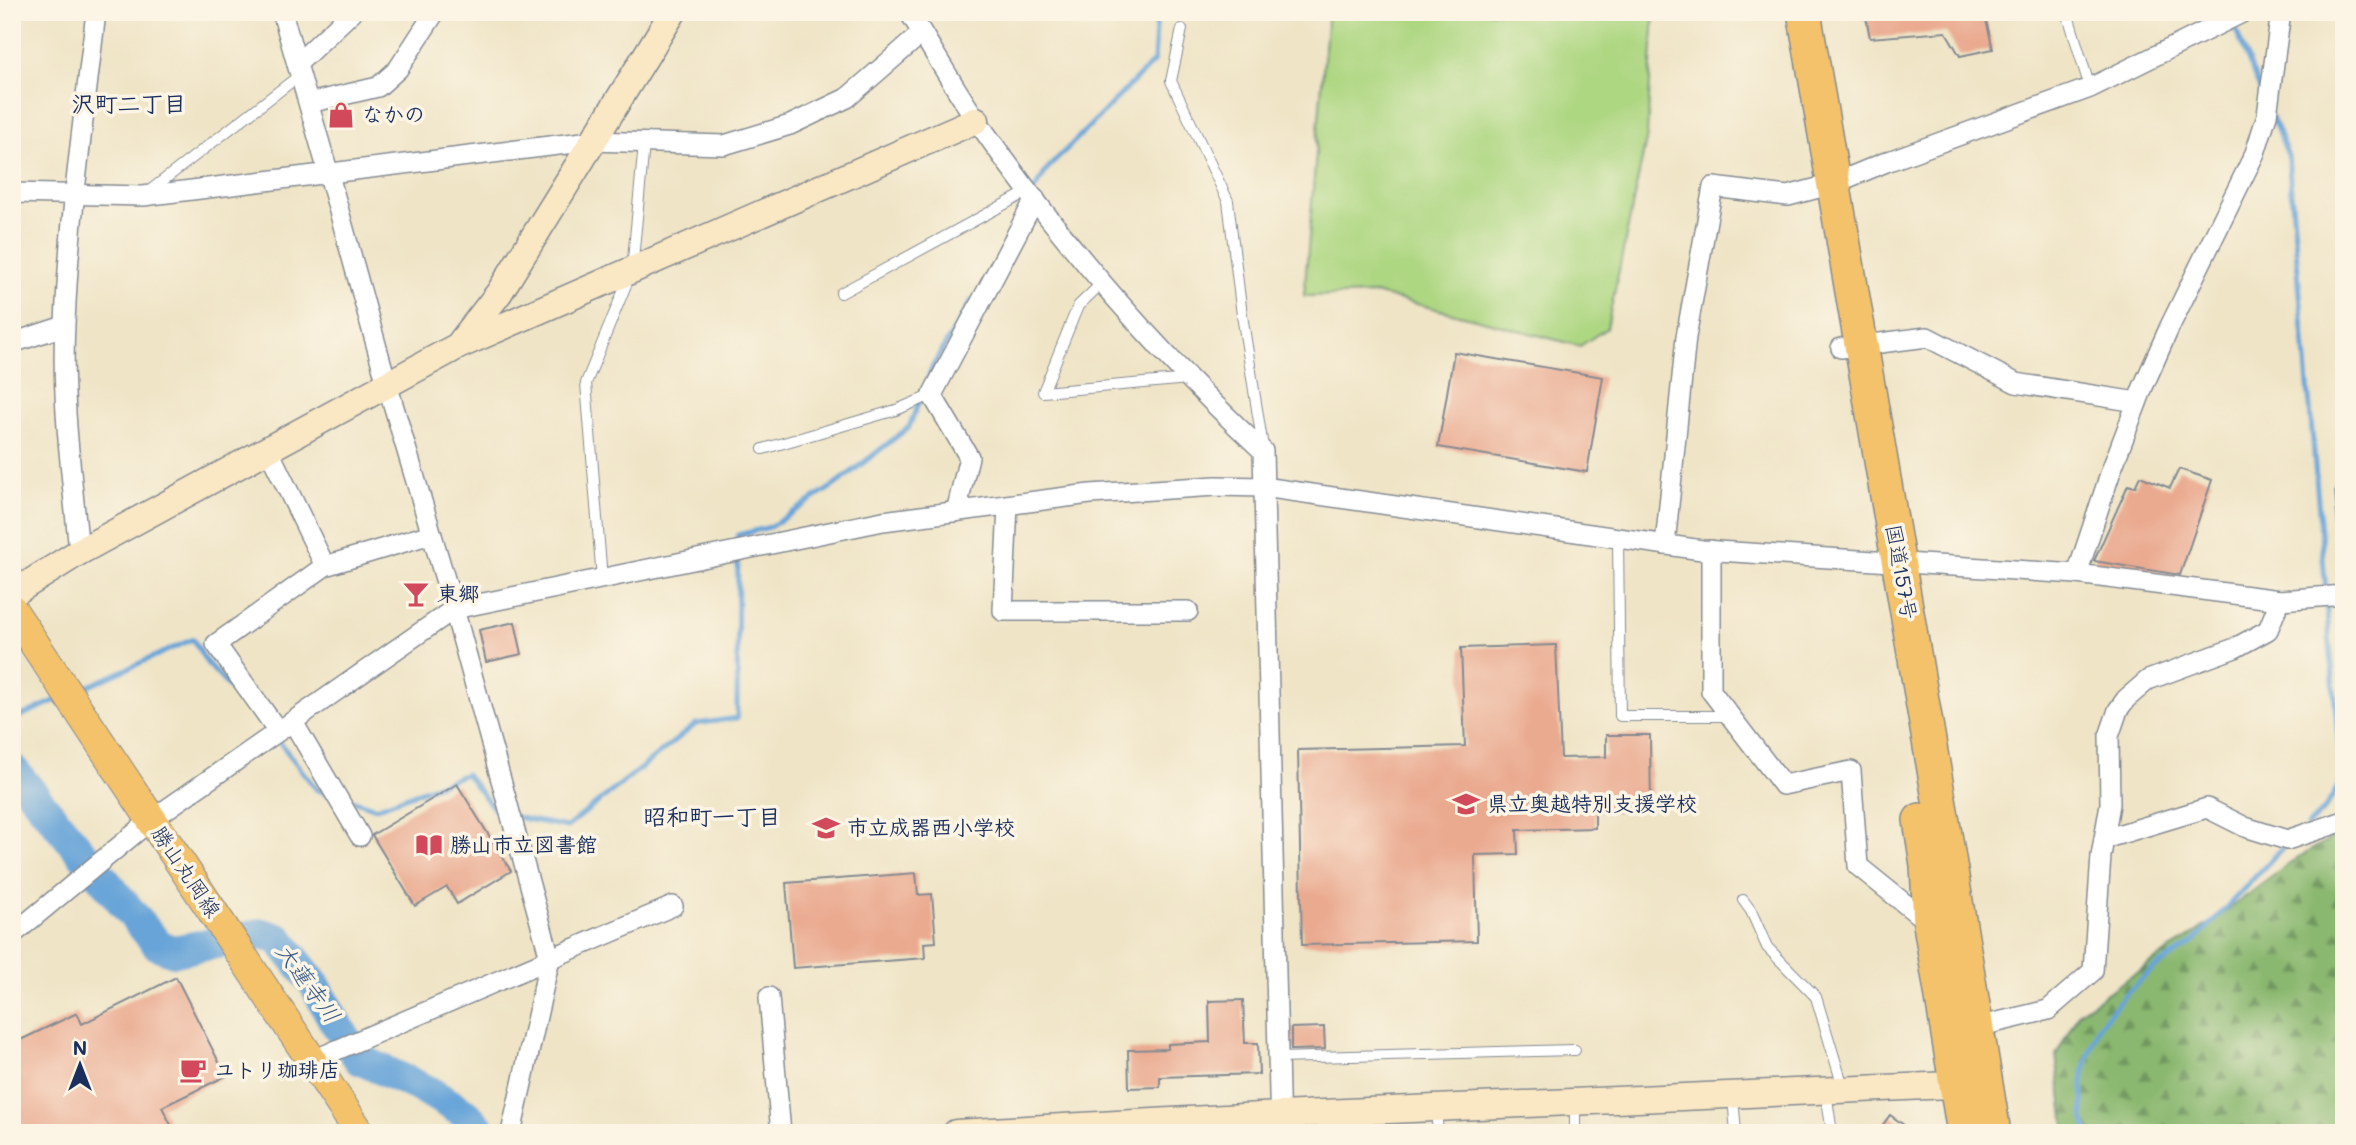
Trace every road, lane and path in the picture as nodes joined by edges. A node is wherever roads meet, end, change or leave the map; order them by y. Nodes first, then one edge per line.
1 (96, 12) edge
2 (282, 12) edge
3 (352, 12) edge
4 (436, 12) edge
5 (673, 12) edge
6 (909, 12) edge
7 (1783, 12) edge
8 (1804, 12) edge
9 (2067, 12) edge
10 (2244, 12) edge
11 (2281, 12) edge
12 (1182, 29) dead end
13 (922, 33) junction
14 (299, 70) junction
15 (2090, 88) junction
16 (309, 103) junction
17 (976, 120) junction
18 (591, 141) junction
19 (644, 144) junction
20 (330, 175) junction
21 (1823, 186) junction
22 (12, 193) edge
23 (75, 193) junction
24 (1032, 195) junction
25 (143, 196) junction
26 (632, 270) junction
27 (1102, 283) junction
28 (841, 293) dead end
29 (64, 326) junction
30 (12, 344) edge
31 (458, 346) junction
32 (1851, 346) junction
33 (1191, 379) junction
34 (387, 384) junction
35 (933, 395) junction
36 (2137, 402) junction
37 (268, 449) junction
38 (763, 449) dead end
39 (1263, 451) junction
40 (2344, 486) edge
41 (1263, 487) junction
42 (1008, 505) junction
43 (956, 512) junction
44 (431, 534) junction
45 (1618, 537) junction
46 (2344, 540) edge
47 (1665, 545) junction
48 (1711, 550) junction
49 (79, 552) junction
50 (1889, 561) junction
51 (325, 566) junction
52 (2077, 573) junction
53 (602, 579) junction
54 (12, 594) edge
55 (2344, 595) edge
56 (2280, 600) junction
57 (454, 609) junction
58 (12, 610) edge
59 (1188, 611) dead end
60 (1732, 716) junction
61 (286, 727) junction
62 (151, 820) junction
63 (2344, 821) edge
64 (360, 836) dead end
65 (2104, 839) junction
66 (1743, 900) dead end
67 (673, 906) dead end
68 (1930, 924) junction
69 (12, 935) edge
70 (550, 958) junction
71 (769, 997) dead end
72 (1977, 1027) junction
73 (1575, 1050) dead end
74 (1278, 1058) junction
75 (311, 1061) junction
76 (1970, 1084) junction
77 (1835, 1091) junction
78 (1733, 1096) junction
79 (1575, 1101) junction
80 (1437, 1120) edge
81 (1280, 1124) edge
82 (985, 1132) edge
83 (359, 1133) edge
84 (511, 1133) edge
85 (781, 1133) edge
86 (956, 1133) edge
87 (1575, 1133) edge
88 (1735, 1133) edge
89 (1832, 1133) edge
90 (1964, 1133) edge
91 (1994, 1133) edge

1 - 23 street
2 - 14 street
3 - 14 street
4 - 16 street
5 - 18 street
6 - 13 street
7 - 21 highway, 国道157号
8 - 21 highway, 国道157号
9 - 15 lane
10 - 15 street
11 - 36 street
12 - 39 lane
13 - 17 street
13 - 19 street
14 - 16 street
14 - 25 lane
15 - 21 street
16 - 20 street
17 - 24 street
17 - 26 street
18 - 19 street
18 - 20 street
18 - 31 street
19 - 26 lane
20 - 25 street
20 - 34 street
21 - 32 highway, 国道157号
21 - 47 street
22 - 23 street
23 - 25 street
23 - 29 street
24 - 27 street
24 - 28 lane
24 - 35 street
26 - 31 street
26 - 53 lane
27 - 33 street
27 - 33 lane
29 - 30 street
29 - 49 street
31 - 34 street
32 - 36 street
32 - 50 highway, 国道157号
33 - 39 street
34 - 37 street
34 - 44 street
35 - 38 lane
35 - 43 street
36 - 52 street
37 - 49 street
37 - 51 street
39 - 41 street
40 - 46 lane
41 - 42 street
41 - 45 street
41 - 74 street
42 - 43 street
42 - 59 street
43 - 53 street
44 - 51 street
44 - 57 street
45 - 47 street
45 - 60 lane
47 - 48 street
48 - 50 street
48 - 60 street
49 - 54 street
50 - 52 street
50 - 68 highway, 国道157号
50 - 72 highway, 国道157号
51 - 61 street
52 - 56 street
53 - 57 street
55 - 56 street
56 - 65 street
57 - 61 street
57 - 70 street
58 - 62 main road, 勝山丸岡線
60 - 68 street
61 - 62 street
61 - 64 street
62 - 69 street
62 - 75 main road, 勝山丸岡線
63 - 65 street
65 - 72 street
66 - 77 lane
67 - 70 street
68 - 76 highway, 国道157号
70 - 75 street
70 - 84 street
71 - 85 street
72 - 76 highway, 国道157号
73 - 74 lane
74 - 81 street
75 - 83 main road, 勝山丸岡線
76 - 77 street
76 - 90 highway, 国道157号
76 - 91 highway, 国道157号
77 - 78 street
77 - 89 lane
78 - 79 street
78 - 88 lane
79 - 80 street
79 - 87 lane
80 - 81 street
81 - 82 street
82 - 86 street

